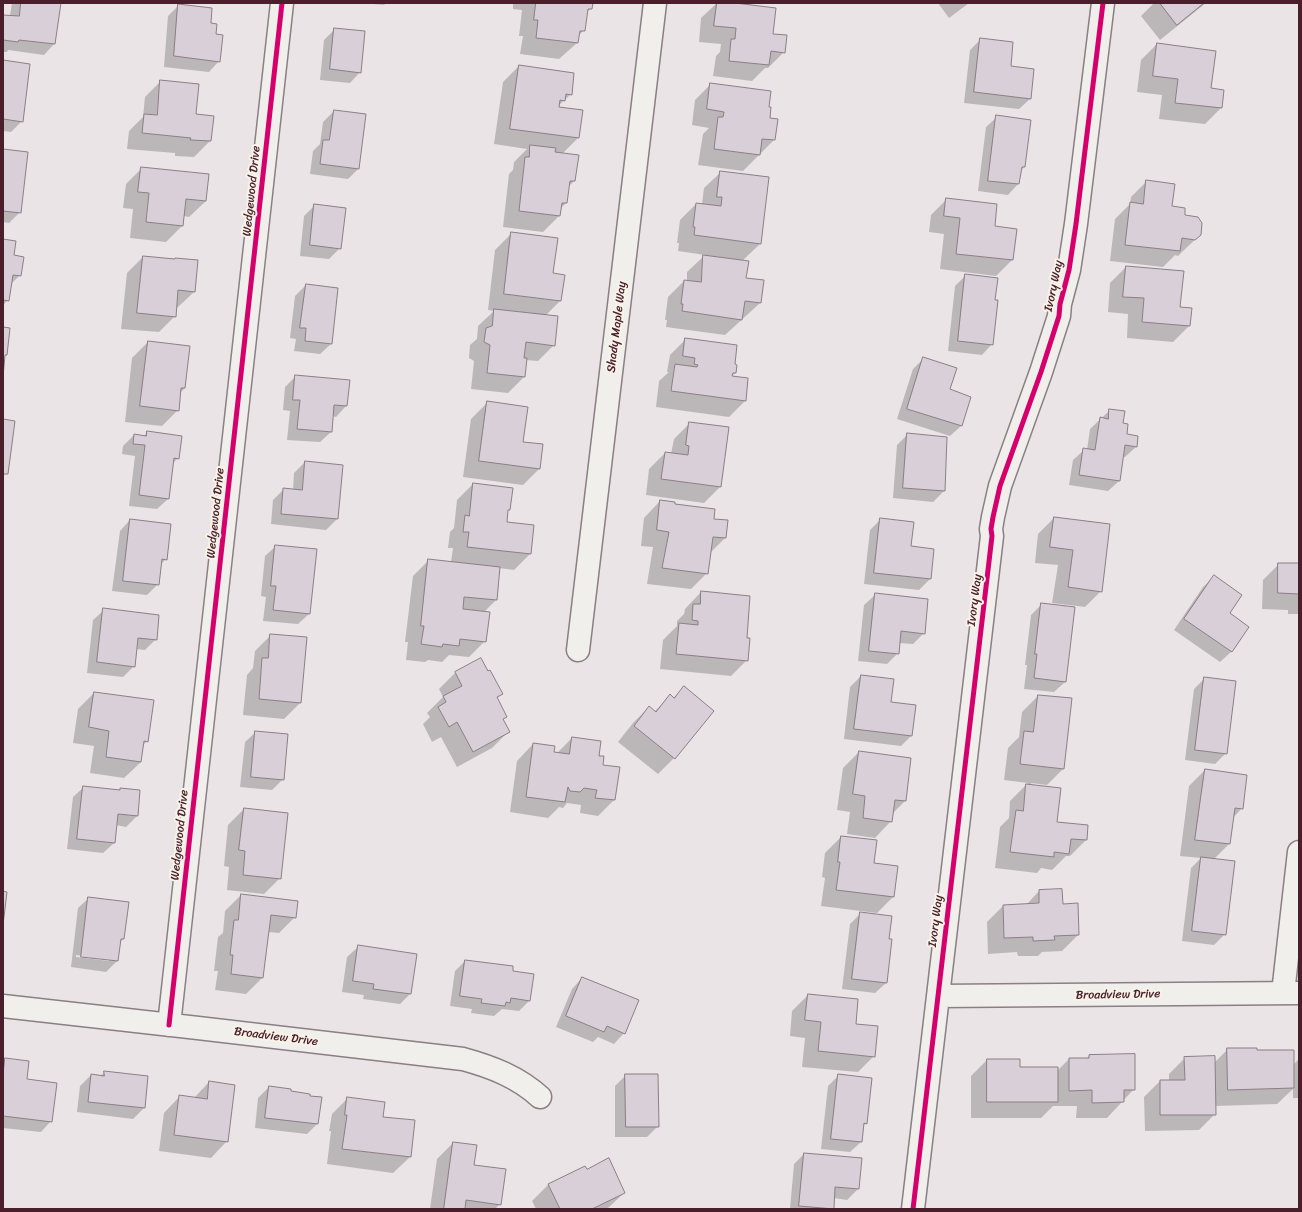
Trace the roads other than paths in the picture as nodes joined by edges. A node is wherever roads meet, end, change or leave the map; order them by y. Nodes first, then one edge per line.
1 (282, 3) edge
2 (655, 3) edge
3 (1102, 3) edge
4 (578, 650) dead end
5 (1299, 852) edge
6 (1291, 993) edge
7 (938, 996) junction
8 (3, 1006) edge
9 (169, 1025) junction
10 (540, 1097) dead end
11 (913, 1209) edge

1 - 9 street, Wedgewood Drive
2 - 4 street, Shady Maple Way
3 - 7 street, Ivory Way
5 - 6 street
6 - 7 street, Broadview Drive
7 - 11 street, Ivory Way
8 - 9 street, Broadview Drive
9 - 10 street, Broadview Drive

